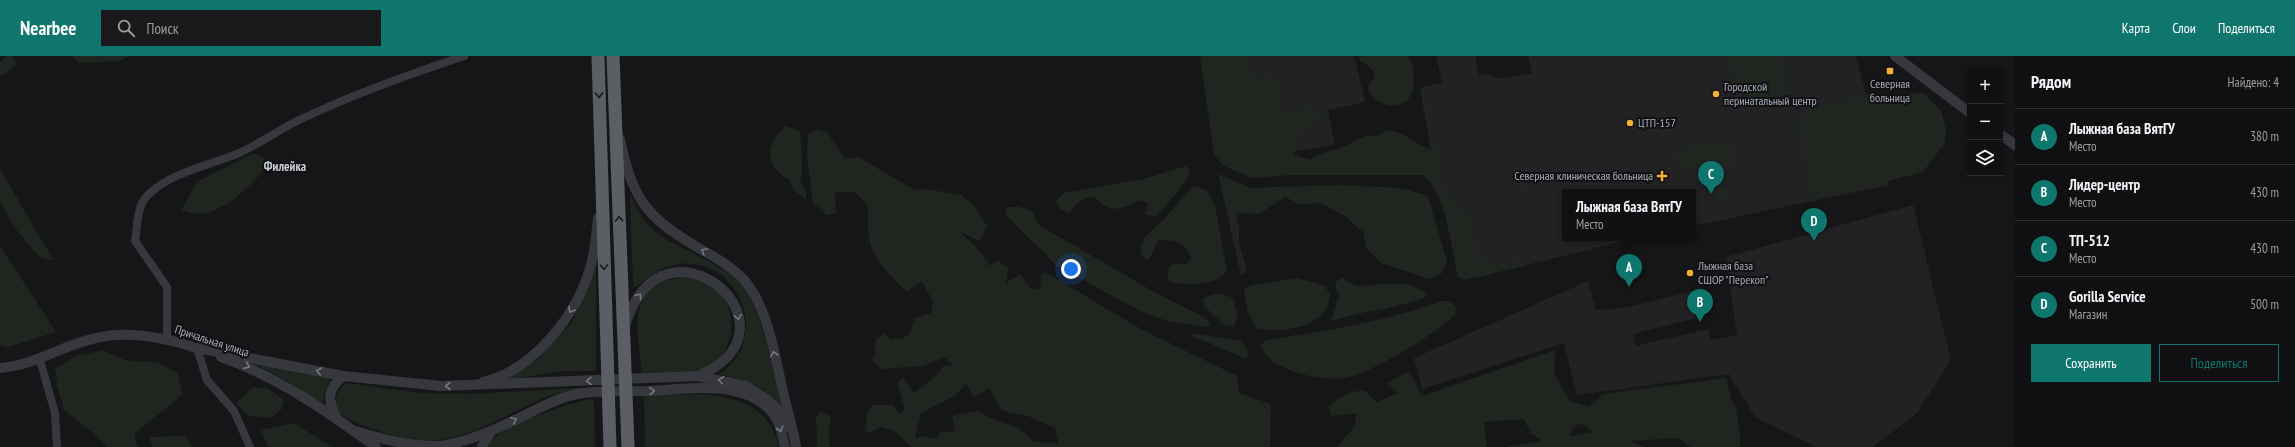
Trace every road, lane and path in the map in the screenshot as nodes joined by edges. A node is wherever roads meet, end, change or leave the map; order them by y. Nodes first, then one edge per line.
1 (464, 56) edge
2 (598, 56) edge
3 (613, 56) edge
4 (1895, 56) edge
5 (615, 111) junction
6 (1967, 111) edge
7 (2003, 136) edge
8 (2015, 145) edge
9 (601, 178) junction
10 (624, 337) junction
11 (167, 340) junction
12 (197, 348) junction
13 (40, 360) junction
14 (0, 368) edge
15 (343, 376) junction
16 (698, 376) junction
17 (467, 386) junction
18 (337, 420) junction
19 (490, 431) junction
20 (355, 432) junction
21 (794, 434) junction
22 (628, 446) edge
23 (57, 447) edge
24 (250, 447) edge
25 (376, 447) edge
26 (482, 447) edge
27 (610, 447) edge
28 (785, 447) edge
29 (796, 447) edge

1 - 11 street
2 -> 9 highway
3 - 5 highway
4 - 6 street
10 -> 5 highway
21 -> 5 street
7 - 8 street
9 -> 17 street
9 -> 27 highway
10 -> 16 street
10 - 22 highway
11 - 12 street, Причальная улица
11 - 13 street, Причальная улица
15 -> 12 street
12 -> 18 street, Причальная улица
12 - 24 street
13 - 14 street, Причальная улица
13 - 23 street
17 -> 15 street
15 - 18 street
16 -> 17 street
21 -> 16 street
18 - 20 street, Причальная улица
19 - 20 street
19 - 26 street
19 -> 28 street
20 - 25 street, Причальная улица
21 - 29 street

